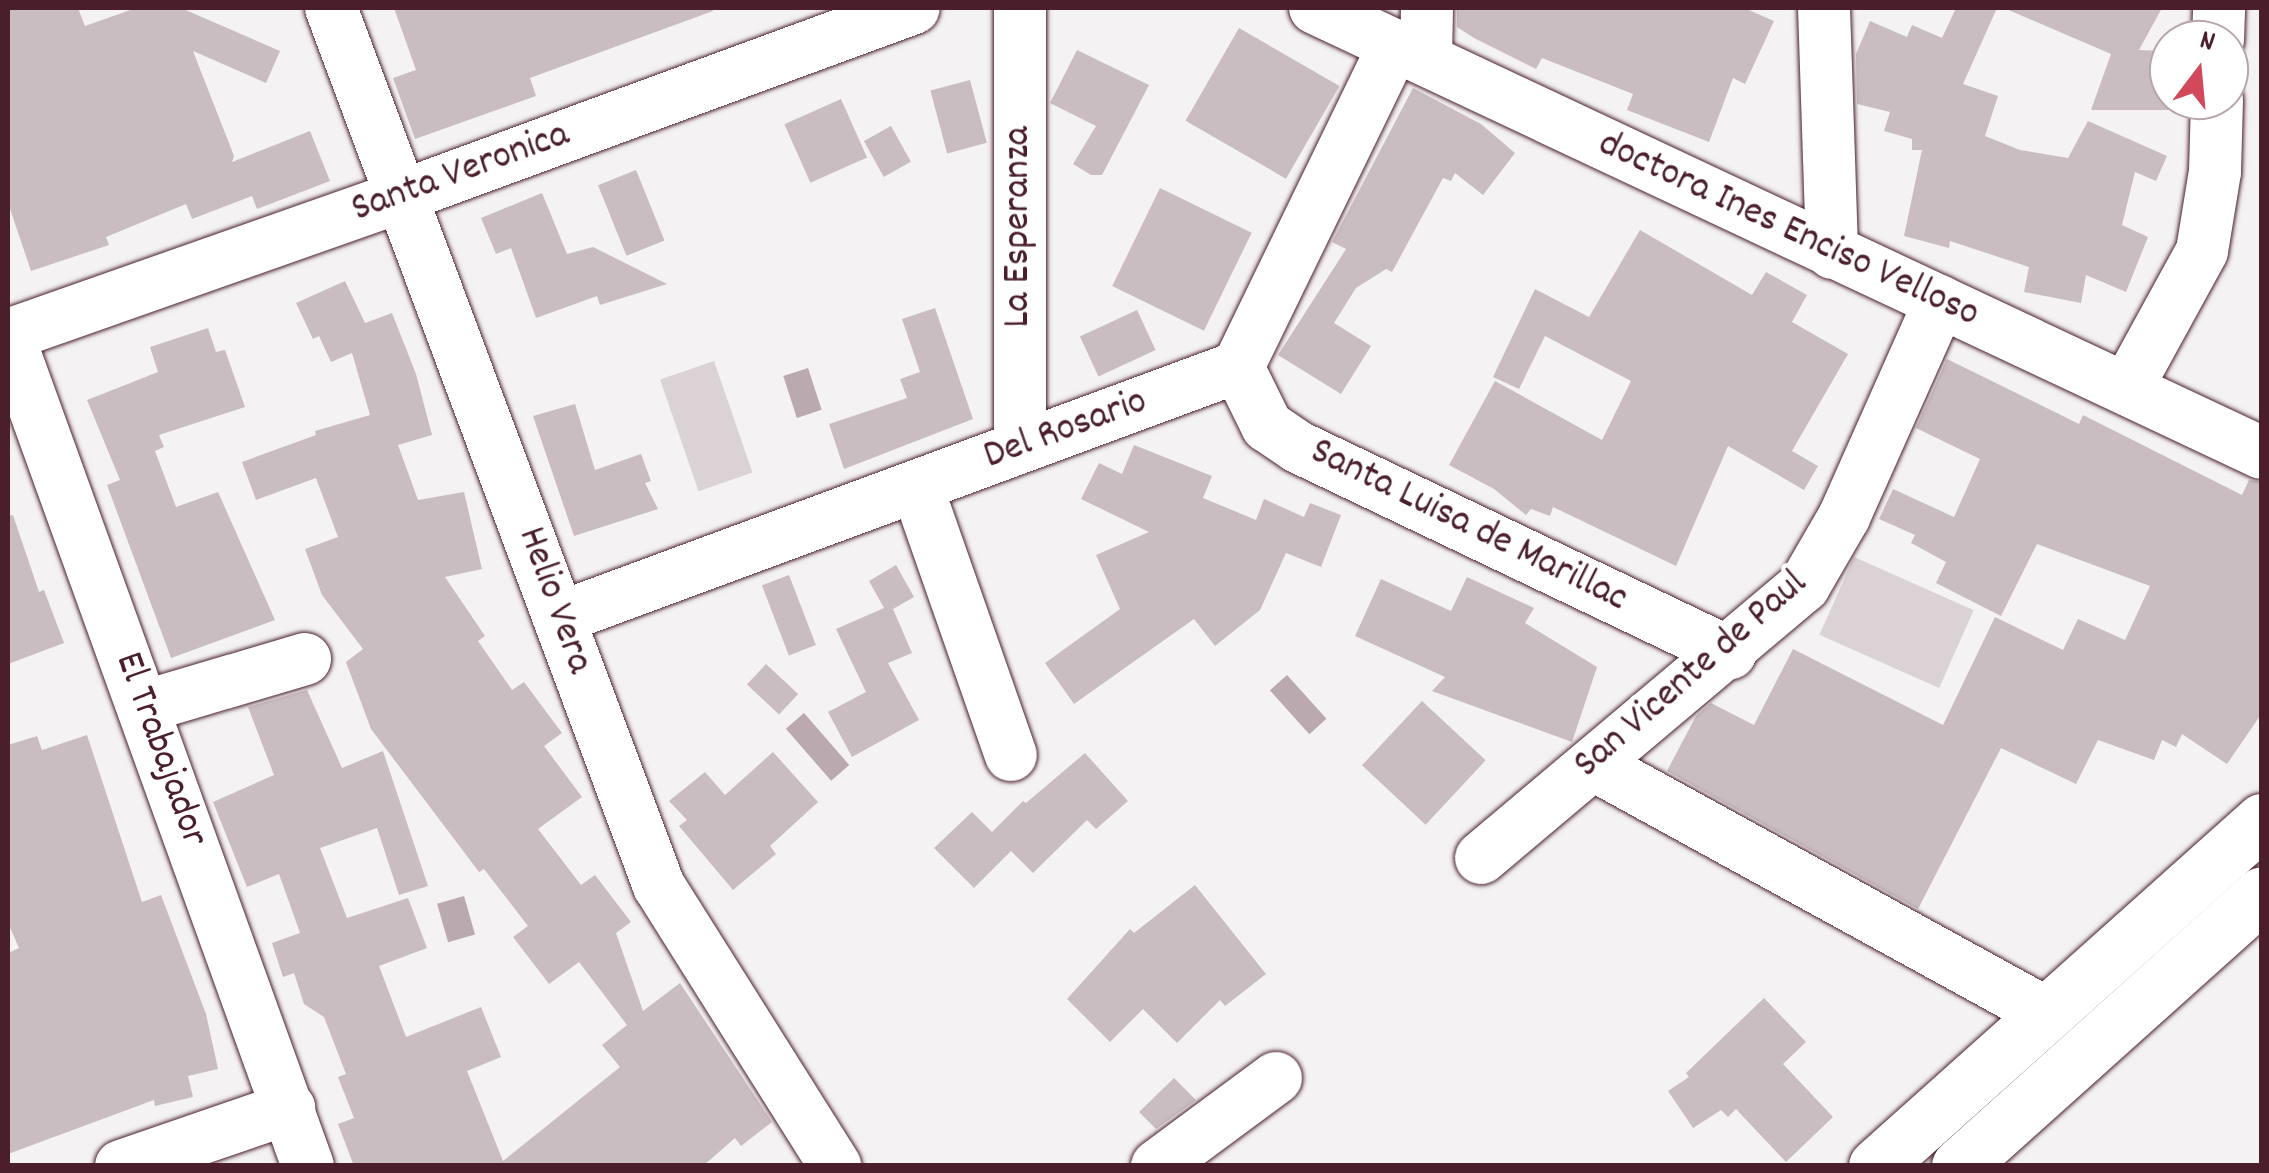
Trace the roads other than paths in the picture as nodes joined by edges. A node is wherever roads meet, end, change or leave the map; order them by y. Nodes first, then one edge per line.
1 (331, 8) edge
2 (914, 8) edge
3 (1020, 8) edge
4 (1315, 8) edge
5 (1824, 8) edge
6 (1416, 38) edge
7 (2216, 120) edge
8 (402, 196) junction
9 (1832, 253) junction
10 (1940, 301) junction
11 (8, 335) edge
12 (1238, 368) junction
13 (2127, 388) junction
14 (1020, 447) junction
15 (2262, 453) edge
16 (917, 486) junction
17 (559, 618) junction
18 (1730, 653) junction
19 (306, 659) dead end
20 (143, 707) junction
21 (1011, 755) dead end
22 (1594, 765) junction
23 (2262, 821) edge
24 (1481, 858) dead end
25 (2262, 894) edge
26 (2046, 1014) junction
27 (1276, 1078) dead end
28 (289, 1108) junction
29 (1905, 1156) edge
30 (121, 1166) edge
31 (308, 1166) edge
32 (834, 1166) edge
33 (1157, 1166) edge
34 (1959, 1166) edge

1 - 8 street, Helio Vera
2 - 8 street, Santa Veronica
3 - 14 street, La Esperanza
4 - 6 street, doctora Ines Enciso Velloso
5 - 9 street
6 - 9 street, doctora Ines Enciso Velloso
6 - 12 street
7 - 13 street
8 - 11 street, Santa Veronica
8 - 17 street, Helio Vera
9 - 10 street, doctora Ines Enciso Velloso
10 - 13 street, doctora Ines Enciso Velloso
10 - 18 street, San Vicente de Paul
11 - 20 street, El Trabajador
12 - 14 street, Del Rosario
12 - 18 street, Santa Luisa de Marillac
13 - 15 street, doctora Ines Enciso Velloso
14 - 16 street, Del Rosario
16 - 17 street, Del Rosario
16 - 21 street
17 - 32 street, Helio Vera
18 - 22 street, San Vicente de Paul
19 - 20 street
20 - 28 street, El Trabajador
22 - 24 street, San Vicente de Paul
22 - 26 street
23 - 26 main road
25 - 34 main road
26 - 29 main road
27 - 33 street
28 - 30 street
28 - 31 street, El Trabajador

